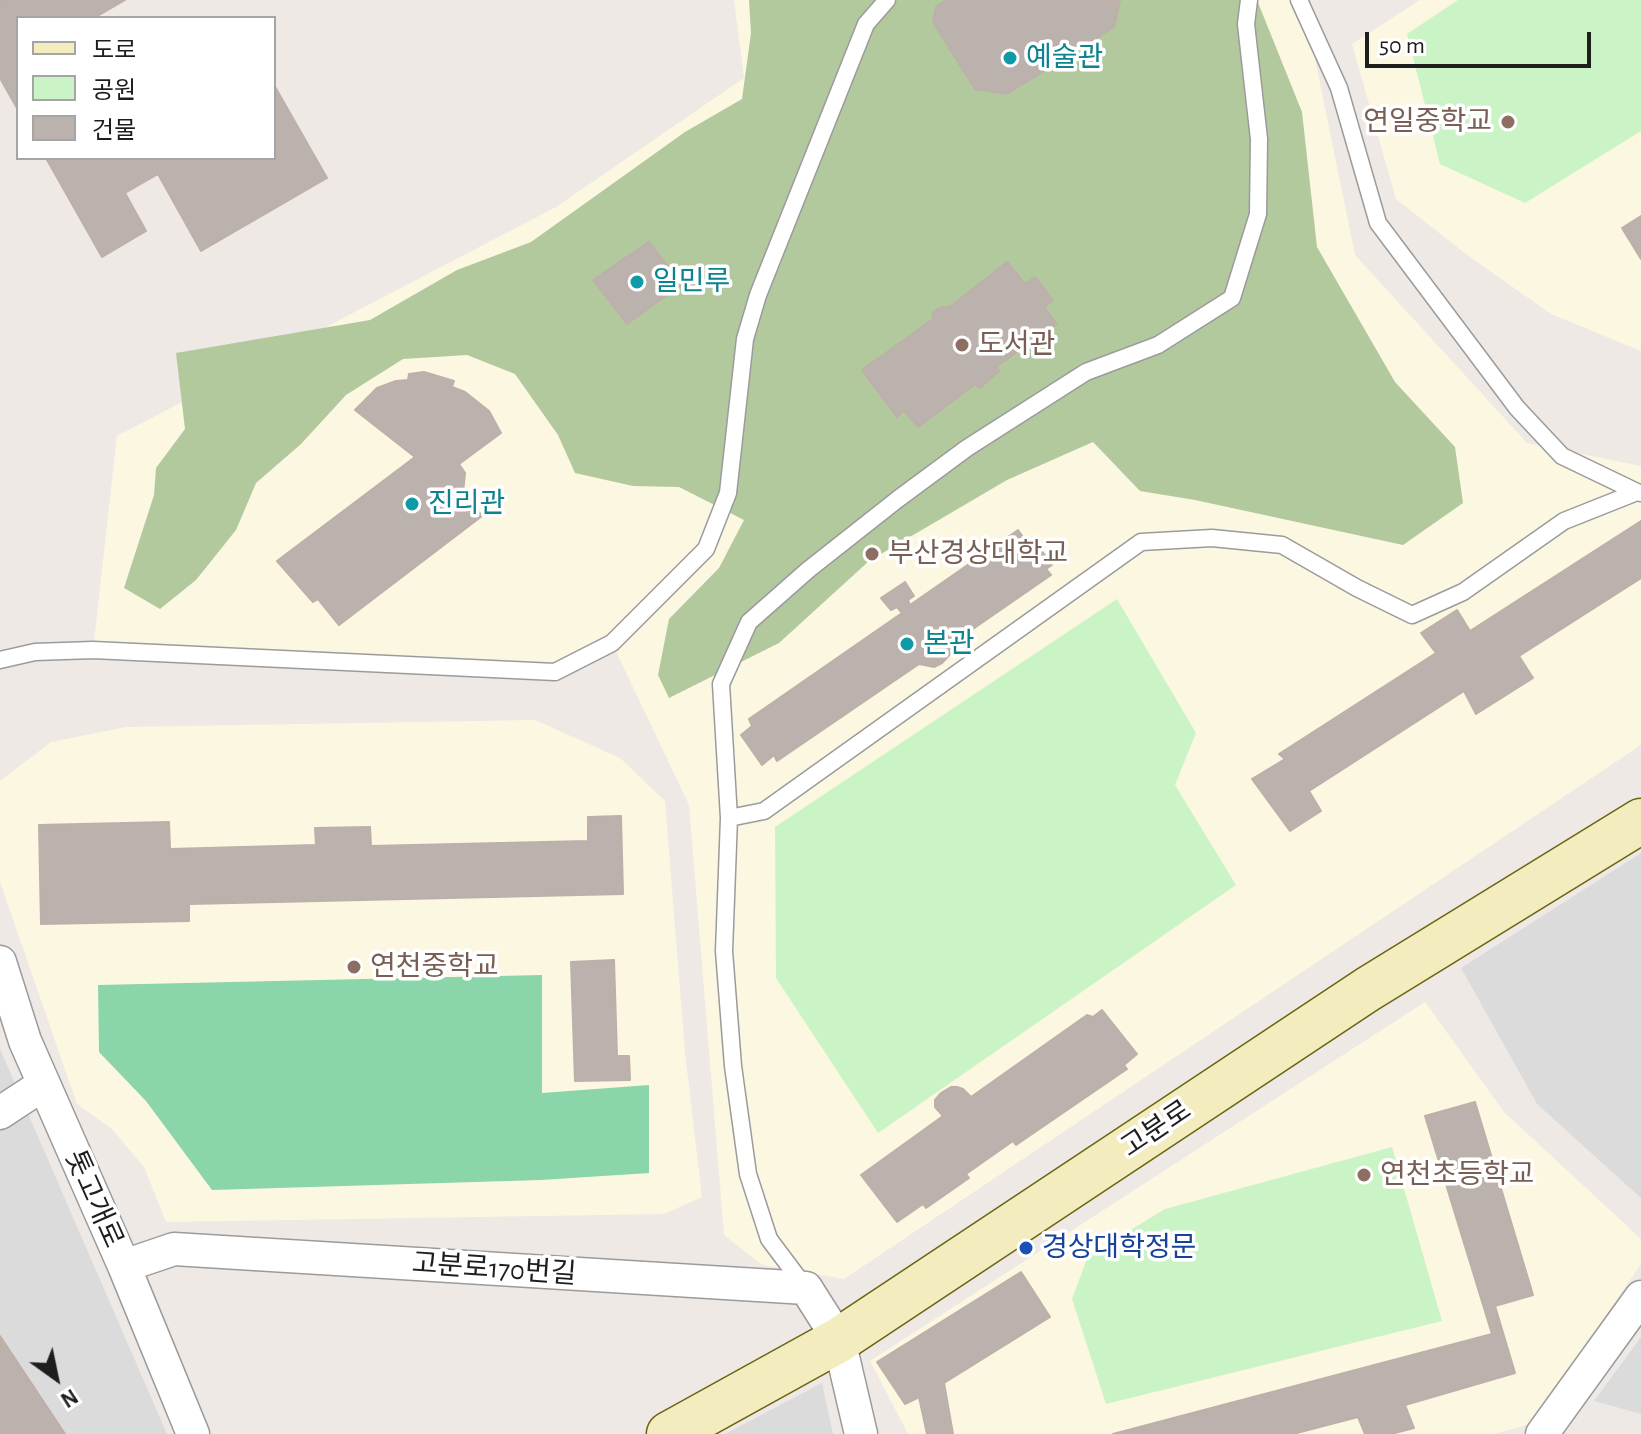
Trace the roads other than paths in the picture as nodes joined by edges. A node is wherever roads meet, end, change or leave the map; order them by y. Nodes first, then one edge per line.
1 (887, 0) edge
2 (1249, 0) edge
3 (1299, 0) edge
4 (1639, 492) edge
5 (0, 660) edge
6 (729, 818) junction
7 (1641, 821) edge
8 (0, 962) edge
9 (44, 1084) junction
10 (0, 1113) edge
11 (124, 1266) junction
12 (806, 1288) junction
13 (1641, 1297) edge
14 (839, 1340) junction
15 (193, 1434) edge
16 (669, 1434) edge
17 (861, 1434) edge
18 (1542, 1434) edge

1 - 5 lane
2 - 6 lane
3 - 4 lane
4 - 6 lane
6 - 12 lane
7 - 14 main road, 고분로
8 - 9 street, 톳고개로
9 - 10 street
9 - 11 street, 톳고개로
11 - 12 street, 고분로170번길
11 - 15 street, 톳고개로
12 - 14 street
13 - 18 street
14 - 16 main road, 고분로
14 - 17 street

